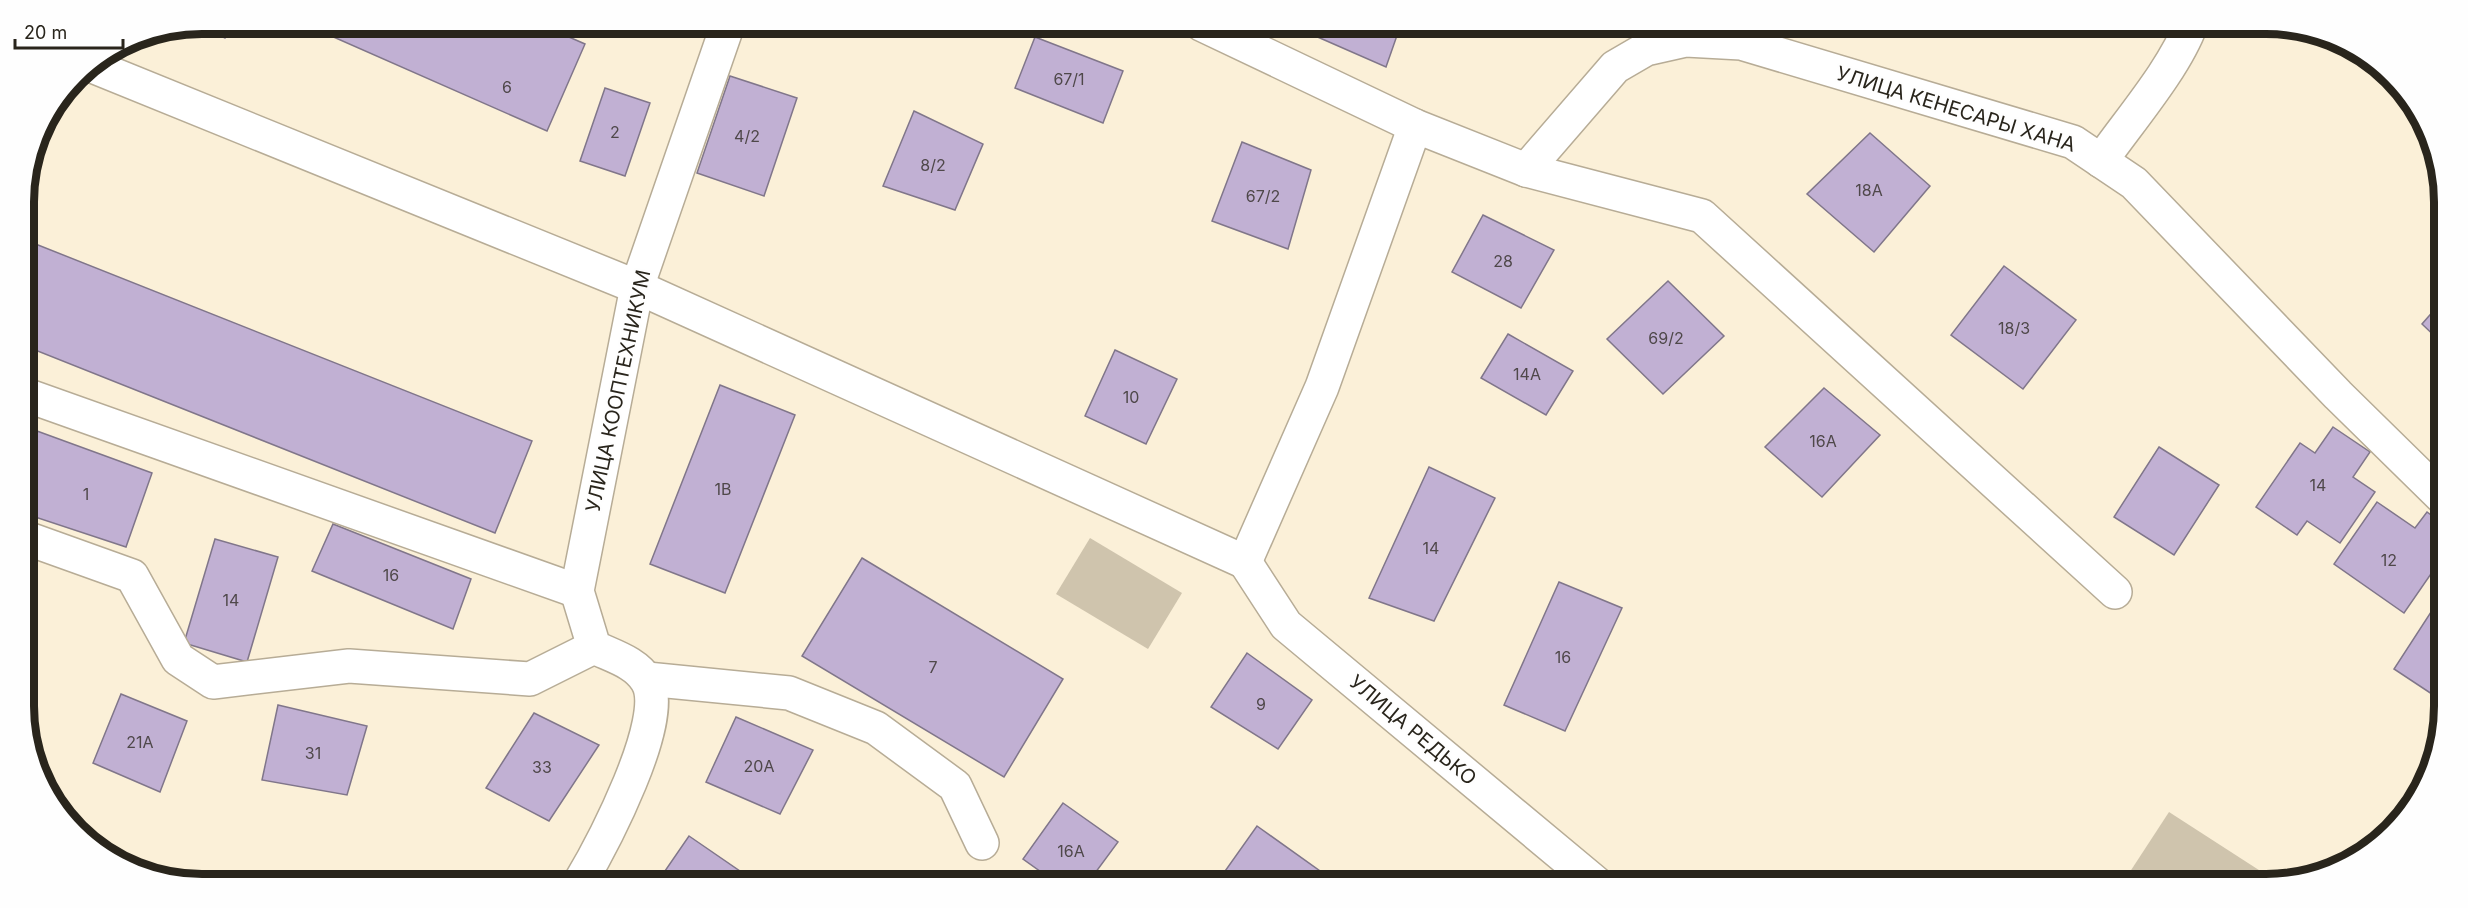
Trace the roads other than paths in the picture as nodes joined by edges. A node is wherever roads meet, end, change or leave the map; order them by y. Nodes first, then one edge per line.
1 (2188, 34) edge
2 (724, 35) edge
3 (1223, 35) edge
4 (101, 69) edge
5 (1415, 126) junction
6 (2101, 160) junction
7 (1526, 170) junction
8 (637, 287) junction
9 (35, 398) edge
10 (2434, 489) edge
11 (34, 541) edge
12 (1245, 562) junction
13 (577, 591) junction
14 (2115, 592) dead end
15 (594, 647) junction
16 (647, 679) junction
17 (982, 843) dead end
18 (1584, 873) edge
19 (585, 874) edge

1 - 6 street
2 - 8 street, УЛИЦА КООПТЕХНИКУМ
3 - 5 street
4 - 8 street
5 - 7 street
5 - 12 street
6 - 7 street, УЛИЦА КЕНЕСАРЫ ХАНА
6 - 10 street, УЛИЦА КЕНЕСАРЫ ХАНА
7 - 14 street
8 - 12 street
8 - 13 street, УЛИЦА КООПТЕХНИКУМ
9 - 13 street
11 - 15 street
12 - 18 street, УЛИЦА РЕДЬКО
13 - 15 street
15 - 16 street
16 - 17 street
16 - 19 street

